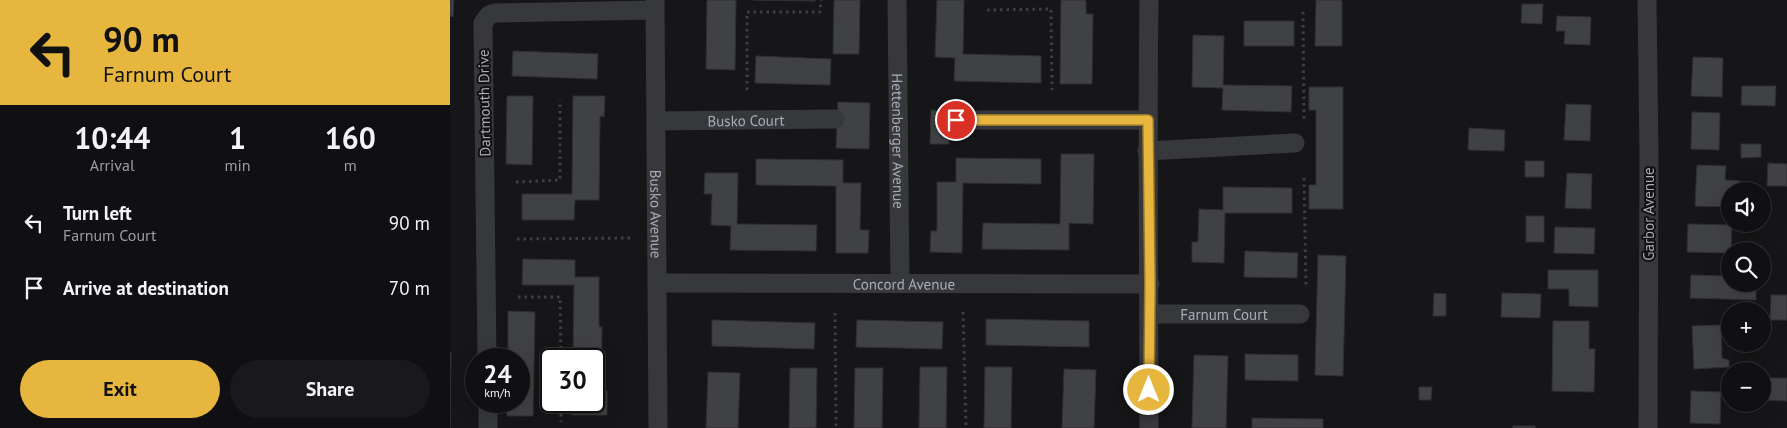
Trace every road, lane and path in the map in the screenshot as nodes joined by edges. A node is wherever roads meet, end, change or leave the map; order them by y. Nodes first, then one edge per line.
1 (820, 0) edge
2 (897, 0) edge
3 (1149, 0) edge
4 (1647, 0) edge
5 (655, 5) edge
6 (987, 10) dead end
7 (1303, 12) dead end
8 (747, 90) dead end
9 (1052, 90) dead end
10 (560, 100) dead end
11 (835, 119) dead end
12 (1304, 119) dead end
13 (956, 120) dead end
14 (1148, 120) junction
15 (656, 121) junction
16 (1295, 143) dead end
17 (1147, 151) junction
18 (1304, 178) dead end
19 (516, 182) dead end
20 (633, 238) dead end
21 (517, 239) dead end
22 (658, 283) junction
23 (900, 283) junction
24 (1150, 284) junction
25 (1306, 285) dead end
26 (518, 297) dead end
27 (964, 312) dead end
28 (835, 313) dead end
29 (1149, 314) junction
30 (1300, 314) dead end
31 (487, 348) edge
32 (561, 348) edge
33 (488, 413) edge
34 (561, 413) edge
35 (561, 422) dead end
36 (488, 428) edge
37 (658, 428) edge
38 (836, 428) edge
39 (966, 428) edge
40 (1149, 428) edge
41 (1648, 428) edge

1 - 8 path
2 - 23 street, Hettenberger Avenue
3 - 14 street
4 - 41 street, Garbor Avenue
5 - 15 street, Busko Avenue
5 - 31 street, Dartmouth Drive
6 - 9 path
7 - 12 path
10 - 19 path
11 - 15 street, Busko Court
13 - 14 street
14 - 17 street
15 - 22 street, Busko Avenue
16 - 17 street
17 - 24 street
18 - 25 path
20 - 21 path
22 - 23 street, Concord Avenue
22 - 37 street, Busko Avenue
23 - 24 street, Concord Avenue
24 - 29 street
26 - 32 path
27 - 39 path
28 - 38 path
29 - 30 street, Farnum Court
29 - 40 street
33 - 36 street
34 - 35 path

